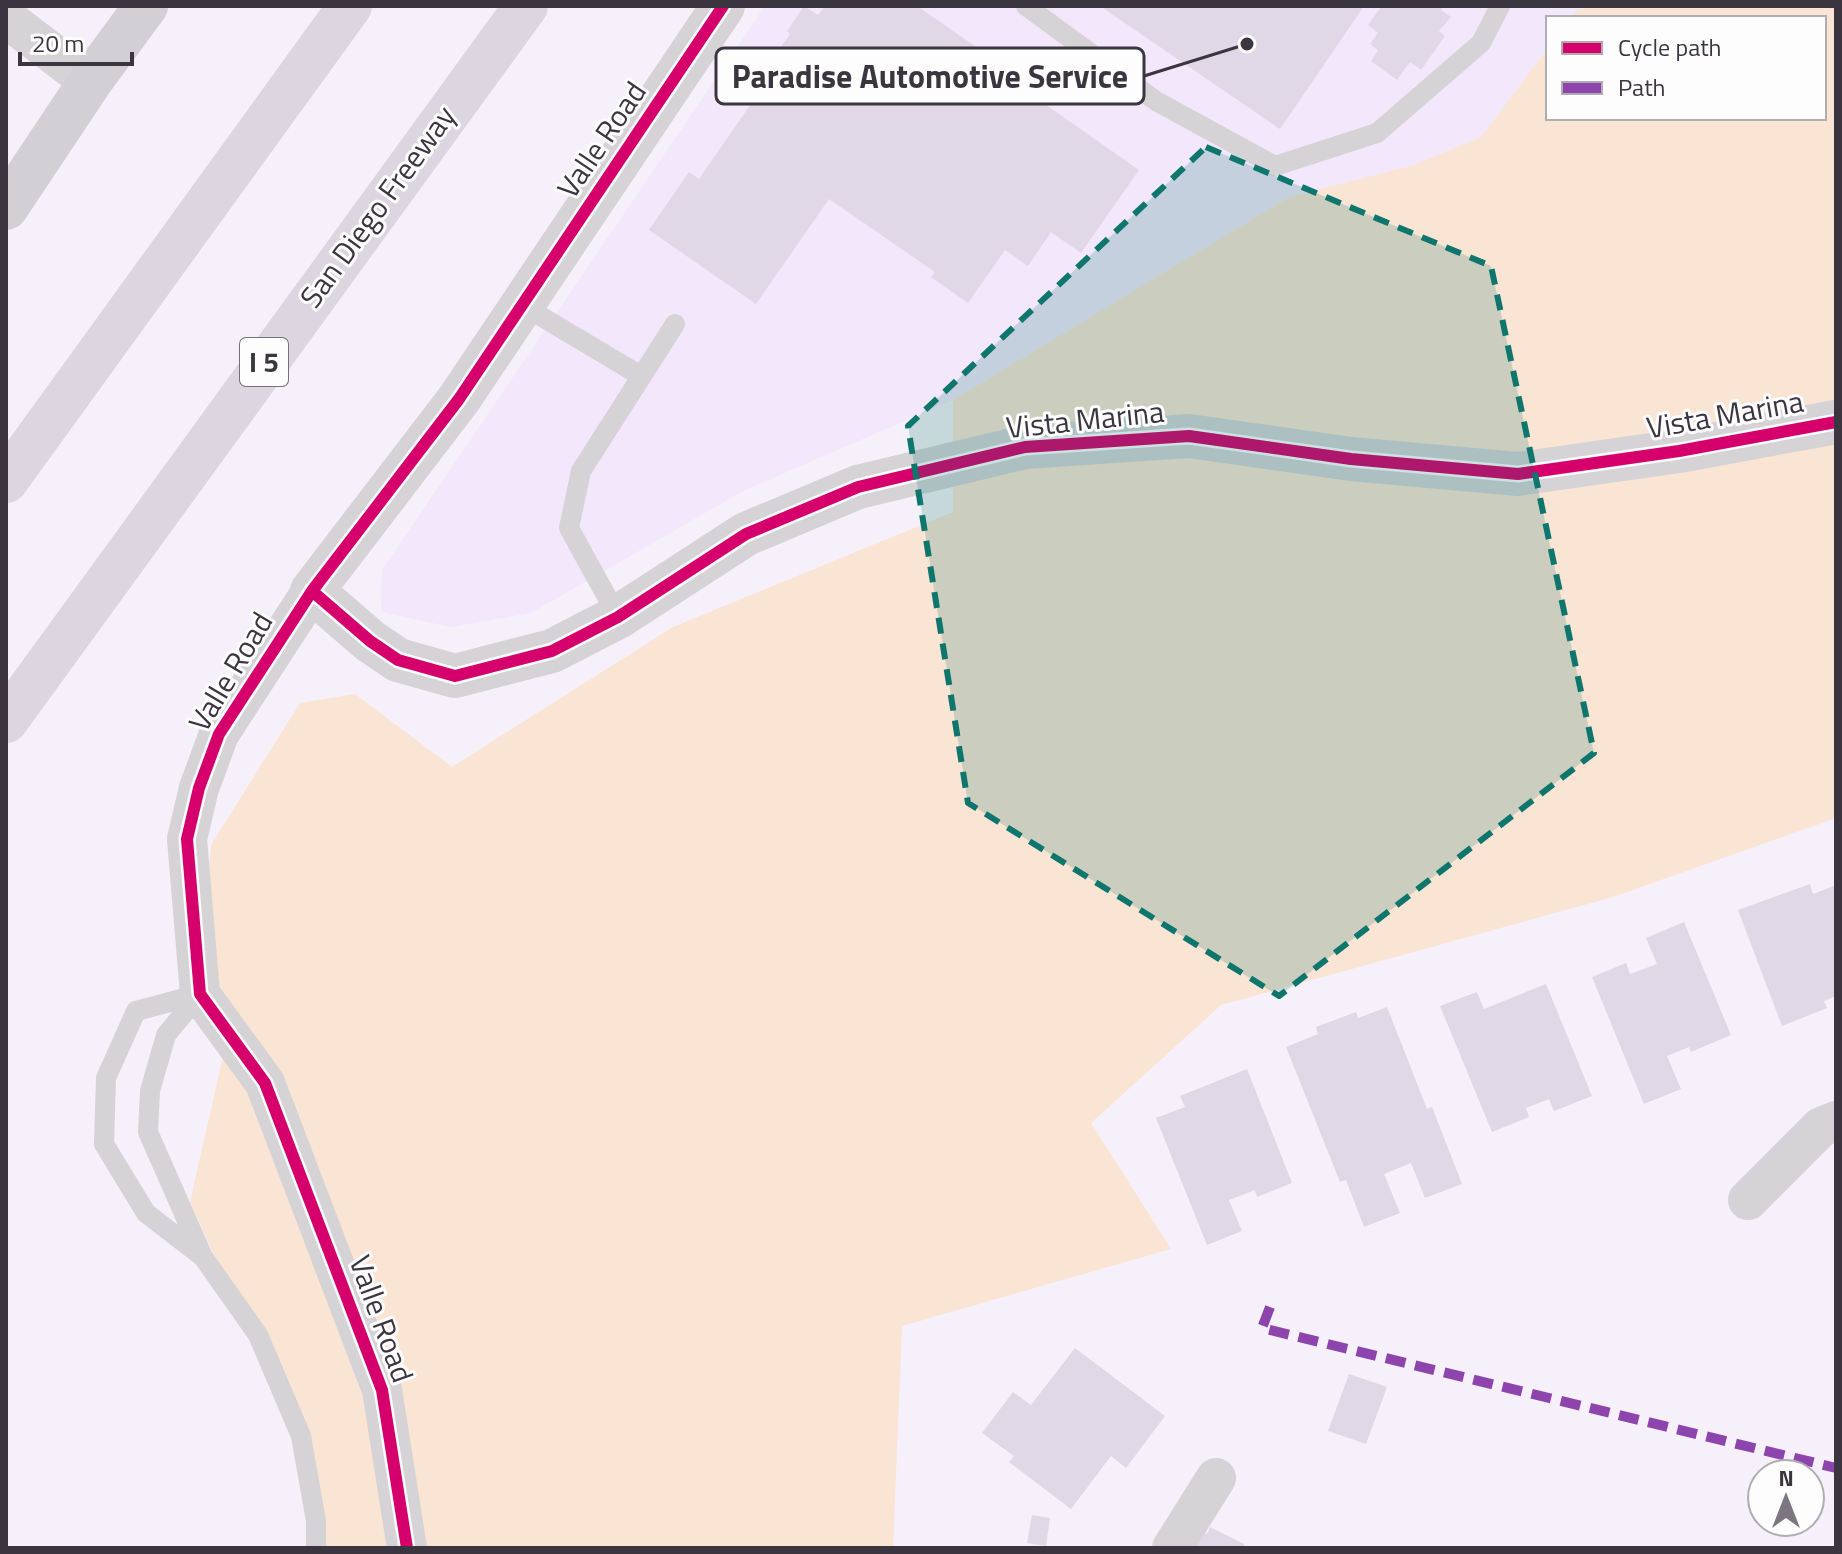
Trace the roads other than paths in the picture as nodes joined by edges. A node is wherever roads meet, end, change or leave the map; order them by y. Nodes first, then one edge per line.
1 (146, 6) edge
2 (350, 6) edge
3 (526, 6) edge
4 (723, 6) edge
5 (1026, 6) edge
6 (1500, 6) edge
7 (6, 18) edge
8 (90, 82) junction
9 (6, 208) edge
10 (522, 305) junction
11 (675, 324) dead end
12 (641, 376) junction
13 (1836, 422) edge
14 (6, 481) edge
15 (312, 591) junction
16 (618, 617) junction
17 (6, 721) edge
18 (200, 994) junction
19 (1836, 1121) edge
20 (1748, 1200) dead end
21 (203, 1257) junction
22 (1216, 1478) dead end
23 (316, 1548) edge
24 (407, 1548) edge
25 (1172, 1548) edge

1 - 8 main road
2 - 14 highway
3 - 17 highway, San Diego Freeway / I 5
4 - 10 street, Valle Road
5 - 6 lane
7 - 8 street
8 - 9 main road
10 - 12 lane
10 - 15 street, Valle Road
11 - 12 lane
12 - 16 lane
13 - 16 street, Vista Marina
15 - 16 street, Vista Marina
15 - 18 street, Valle Road
18 - 21 lane
18 - 21 lane
18 - 24 street, Valle Road
19 - 20 street
21 - 23 lane
22 - 25 street

